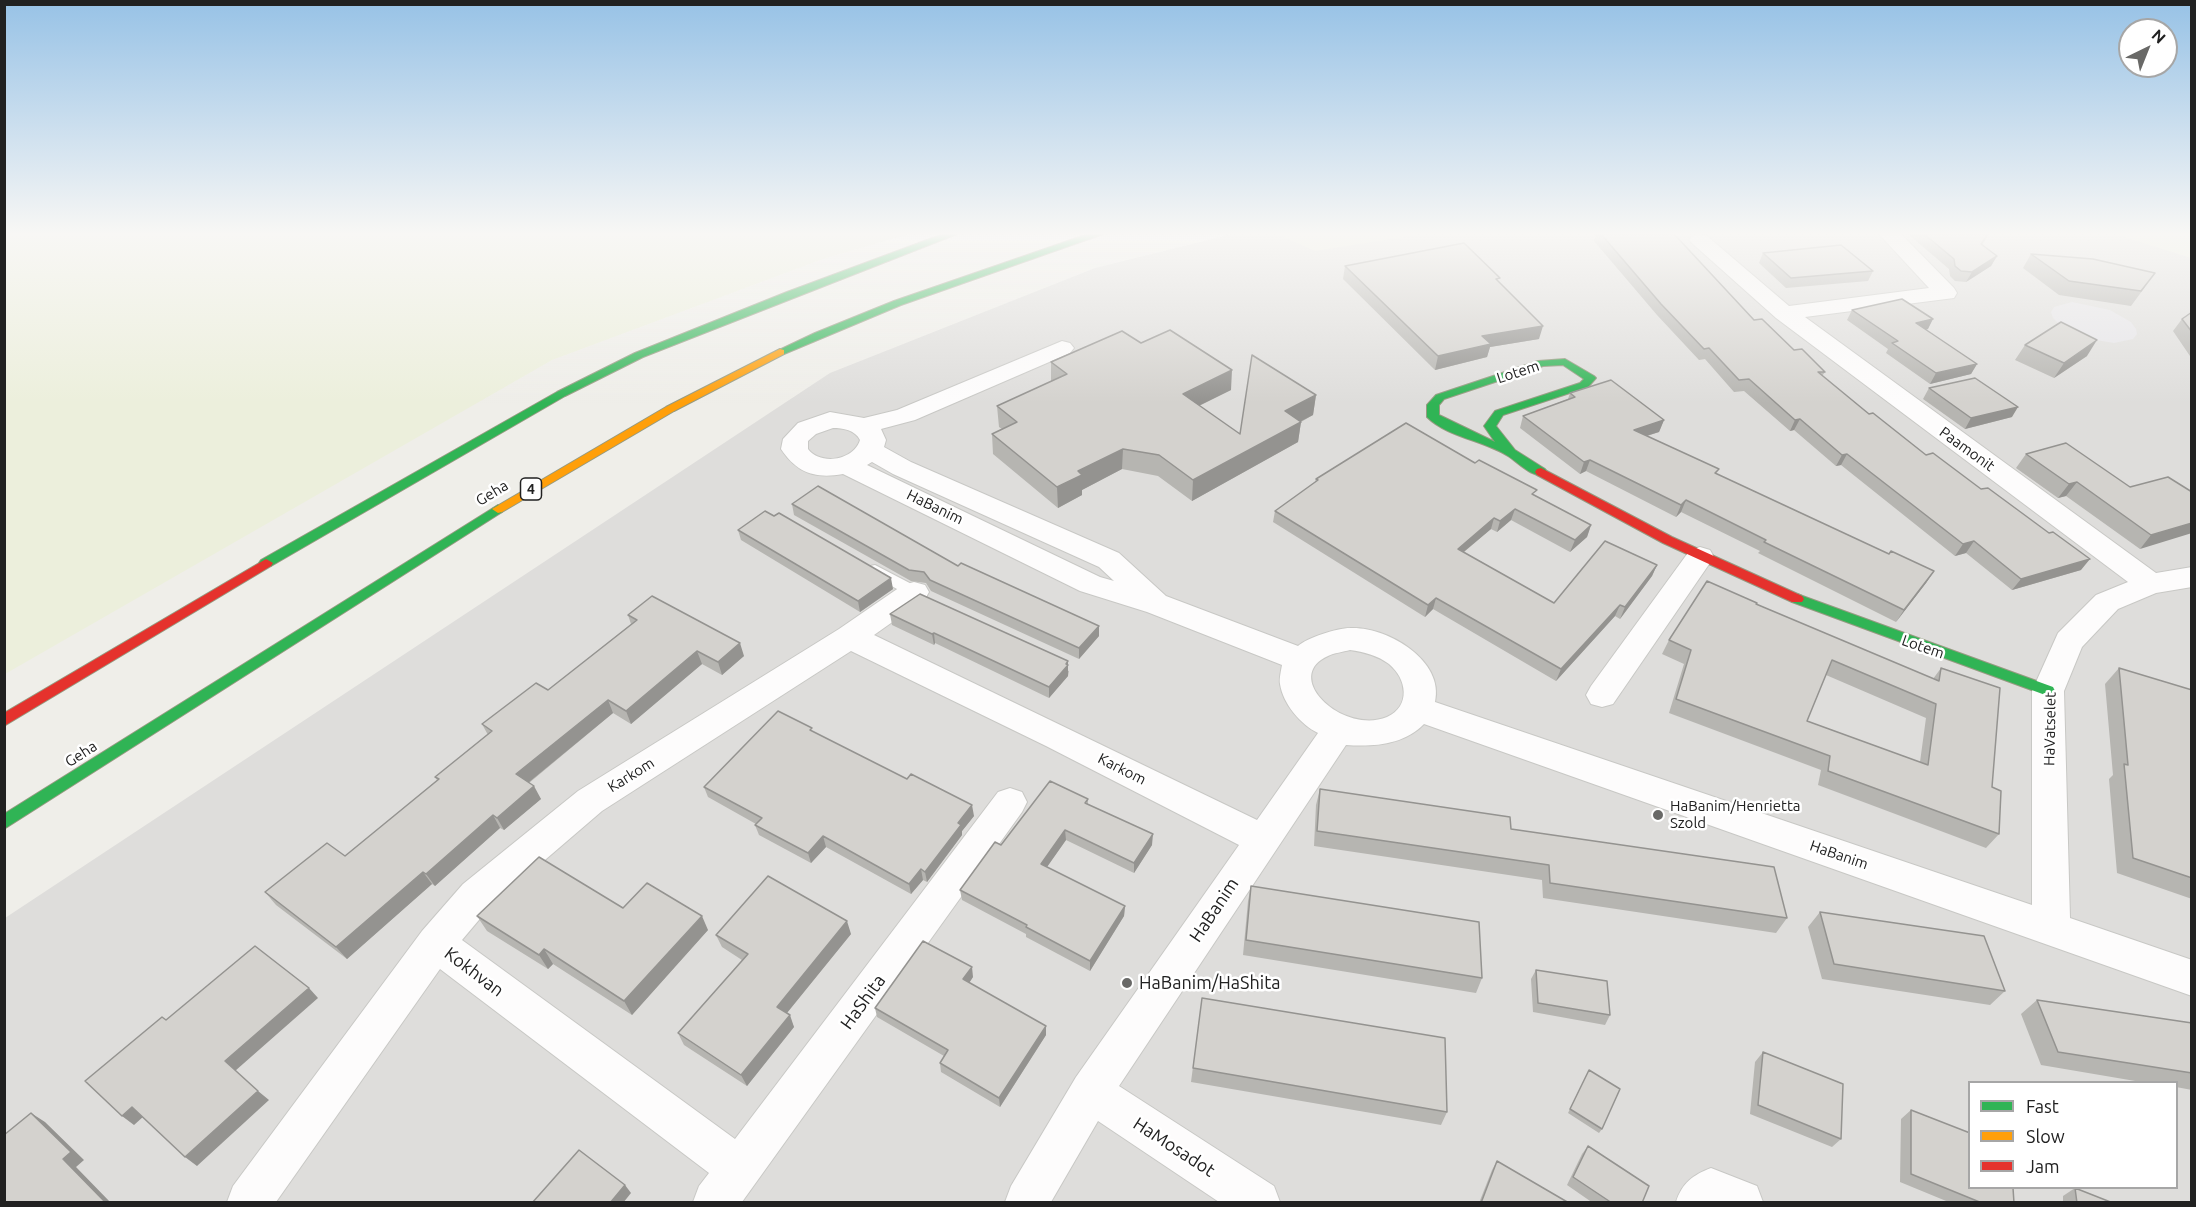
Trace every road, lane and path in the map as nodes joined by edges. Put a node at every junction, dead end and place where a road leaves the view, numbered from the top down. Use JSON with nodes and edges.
{"nodes":[{"id":1,"x":801,"y":290,"type":"edge"},
{"id":2,"x":927,"y":290,"type":"edge"},
{"id":3,"x":1758,"y":290,"type":"edge"},
{"id":4,"x":1943,"y":290,"type":"edge"},
{"id":5,"x":1784,"y":313,"type":"junction"},
{"id":6,"x":1062,"y":348,"type":"dead end"},
{"id":7,"x":867,"y":438,"type":"junction"},
{"id":8,"x":1515,"y":454,"type":"junction"},
{"id":9,"x":846,"y":465,"type":"junction"},
{"id":10,"x":1700,"y":557,"type":"junction"},
{"id":11,"x":865,"y":564,"type":"edge"},
{"id":12,"x":2192,"y":577,"type":"edge"},
{"id":13,"x":2151,"y":584,"type":"junction"},
{"id":14,"x":924,"y":597,"type":"joint"},
{"id":15,"x":1158,"y":604,"type":"junction"},
{"id":16,"x":850,"y":638,"type":"junction"},
{"id":17,"x":1301,"y":660,"type":"junction"},
{"id":18,"x":2048,"y":691,"type":"junction"},
{"id":19,"x":1602,"y":695,"type":"dead end"},
{"id":20,"x":1418,"y":709,"type":"junction"},
{"id":21,"x":4,"y":720,"type":"edge"},
{"id":22,"x":1340,"y":729,"type":"junction"},
{"id":23,"x":1010,"y":802,"type":"dead end"},
{"id":24,"x":4,"y":823,"type":"edge"},
{"id":25,"x":1263,"y":840,"type":"junction"},
{"id":26,"x":2051,"y":929,"type":"junction"},
{"id":27,"x":436,"y":944,"type":"junction"},
{"id":28,"x":2192,"y":978,"type":"edge"},
{"id":29,"x":1091,"y":1092,"type":"junction"},
{"id":30,"x":740,"y":1169,"type":"junction"},
{"id":31,"x":249,"y":1203,"type":"edge"},
{"id":32,"x":715,"y":1203,"type":"edge"},
{"id":33,"x":1027,"y":1203,"type":"edge"},
{"id":34,"x":1258,"y":1203,"type":"edge"}],
"edges":[{"from":1,"to":21,"type":"main road"},
{"from":2,"to":24,"type":"main road","name":"Geha","number":"4"},
{"from":3,"to":5,"type":"street","name":"Paamonit"},
{"from":4,"to":5,"type":"street"},
{"from":5,"to":13,"type":"street","name":"Paamonit"},
{"from":6,"to":7,"type":"street"},
{"from":7,"to":9,"type":"street"},
{"from":7,"to":9,"type":"street"},
{"from":7,"to":15,"type":"street","name":"HaBanim"},
{"from":8,"to":8,"type":"main road","name":"Lotem"},
{"from":8,"to":10,"type":"main road","name":"Lotem"},
{"from":9,"to":15,"type":"street","name":"HaBanim"},
{"from":10,"to":18,"type":"main road","name":"Lotem"},
{"from":10,"to":19,"type":"street"},
{"from":11,"to":14,"type":"lane","name":"Karkom"},
{"from":12,"to":13,"type":"street","name":"HaVatselet"},
{"from":13,"to":18,"type":"street","name":"HaVatselet"},
{"from":14,"to":16,"type":"street","name":"Karkom"},
{"from":15,"to":17,"type":"street","name":"HaBanim"},
{"from":16,"to":25,"type":"street","name":"Karkom"},
{"from":16,"to":27,"type":"street","name":"Karkom"},
{"from":17,"to":20,"type":"street"},
{"from":17,"to":22,"type":"street"},
{"from":18,"to":26,"type":"street","name":"HaVatselet"},
{"from":20,"to":22,"type":"street"},
{"from":20,"to":26,"type":"street","name":"HaBanim"},
{"from":22,"to":25,"type":"street","name":"HaBanim"},
{"from":23,"to":30,"type":"street","name":"HaShita"},
{"from":25,"to":29,"type":"street","name":"HaBanim"},
{"from":26,"to":28,"type":"street","name":"HaBanim"},
{"from":27,"to":30,"type":"street","name":"Kokhvan"},
{"from":27,"to":31,"type":"street","name":"Kokhvan"},
{"from":29,"to":33,"type":"street","name":"HaBanim"},
{"from":29,"to":34,"type":"street","name":"HaMosadot"},
{"from":30,"to":32,"type":"street","name":"HaShita"}]}
